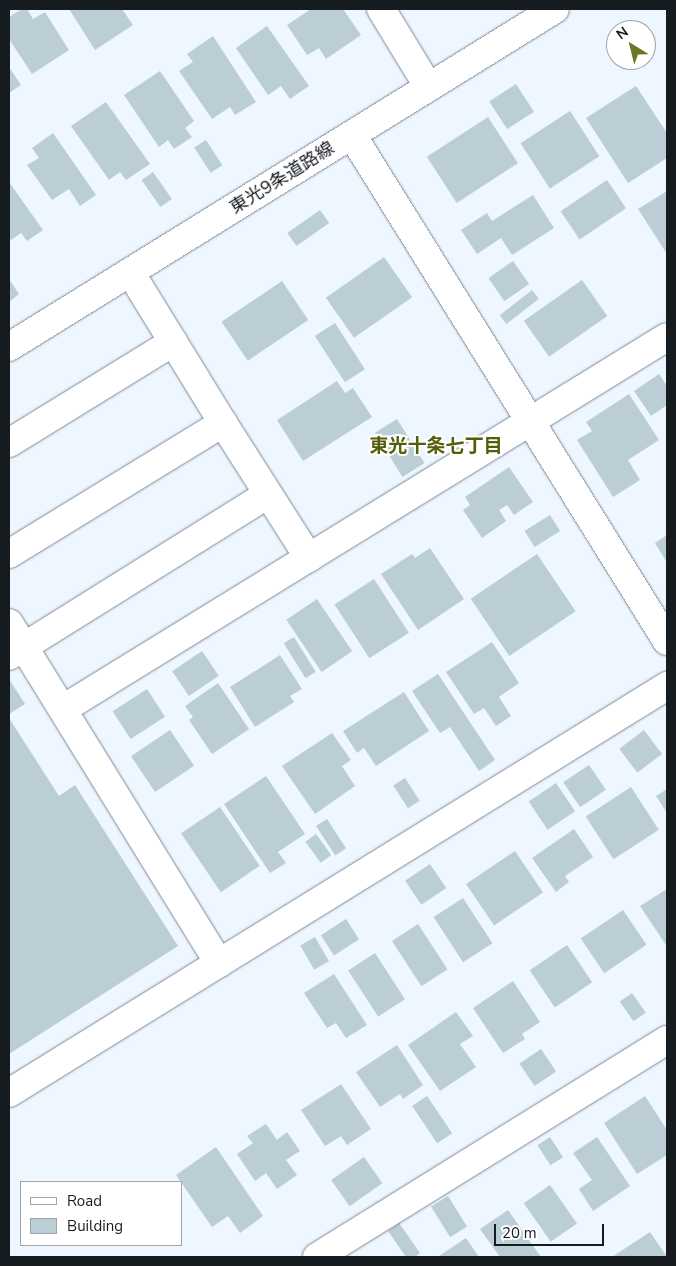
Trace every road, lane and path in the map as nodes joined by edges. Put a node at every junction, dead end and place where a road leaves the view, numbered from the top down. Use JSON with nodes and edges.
{"nodes":[{"id":1,"x":381,"y":9,"type":"edge"},
{"id":2,"x":555,"y":9,"type":"edge"},
{"id":3,"x":428,"y":86,"type":"junction"},
{"id":4,"x":352,"y":135,"type":"junction"},
{"id":5,"x":130,"y":272,"type":"junction"},
{"id":6,"x":667,"y":337,"type":"edge"},
{"id":7,"x":173,"y":342,"type":"junction"},
{"id":8,"x":9,"y":346,"type":"edge"},
{"id":9,"x":530,"y":421,"type":"junction"},
{"id":10,"x":223,"y":423,"type":"junction"},
{"id":11,"x":9,"y":443,"type":"edge"},
{"id":12,"x":268,"y":494,"type":"junction"},
{"id":13,"x":9,"y":554,"type":"edge"},
{"id":14,"x":309,"y":558,"type":"junction"},
{"id":15,"x":9,"y":623,"type":"edge"},
{"id":16,"x":667,"y":641,"type":"edge"},
{"id":17,"x":16,"y":651,"type":"edge"},
{"id":18,"x":667,"y":686,"type":"edge"},
{"id":19,"x":63,"y":709,"type":"junction"},
{"id":20,"x":219,"y":962,"type":"junction"},
{"id":21,"x":667,"y":1040,"type":"edge"},
{"id":22,"x":9,"y":1093,"type":"edge"},
{"id":23,"x":317,"y":1257,"type":"edge"}],
"edges":[{"from":1,"to":3,"type":"street"},
{"from":2,"to":3,"type":"street","name":"東光9条道路線"},
{"from":3,"to":4,"type":"street","name":"東光9条道路線"},
{"from":4,"to":5,"type":"street","name":"東光9条道路線"},
{"from":4,"to":9,"type":"street"},
{"from":5,"to":7,"type":"street"},
{"from":5,"to":8,"type":"street","name":"東光9条道路線"},
{"from":6,"to":9,"type":"street"},
{"from":7,"to":10,"type":"street"},
{"from":7,"to":11,"type":"street"},
{"from":9,"to":14,"type":"street"},
{"from":9,"to":16,"type":"street"},
{"from":10,"to":12,"type":"street"},
{"from":10,"to":13,"type":"street"},
{"from":12,"to":14,"type":"street"},
{"from":12,"to":17,"type":"street"},
{"from":14,"to":19,"type":"street"},
{"from":15,"to":17,"type":"street"},
{"from":17,"to":19,"type":"street"},
{"from":18,"to":20,"type":"street"},
{"from":19,"to":20,"type":"street"},
{"from":20,"to":22,"type":"street"},
{"from":21,"to":23,"type":"street"}]}
